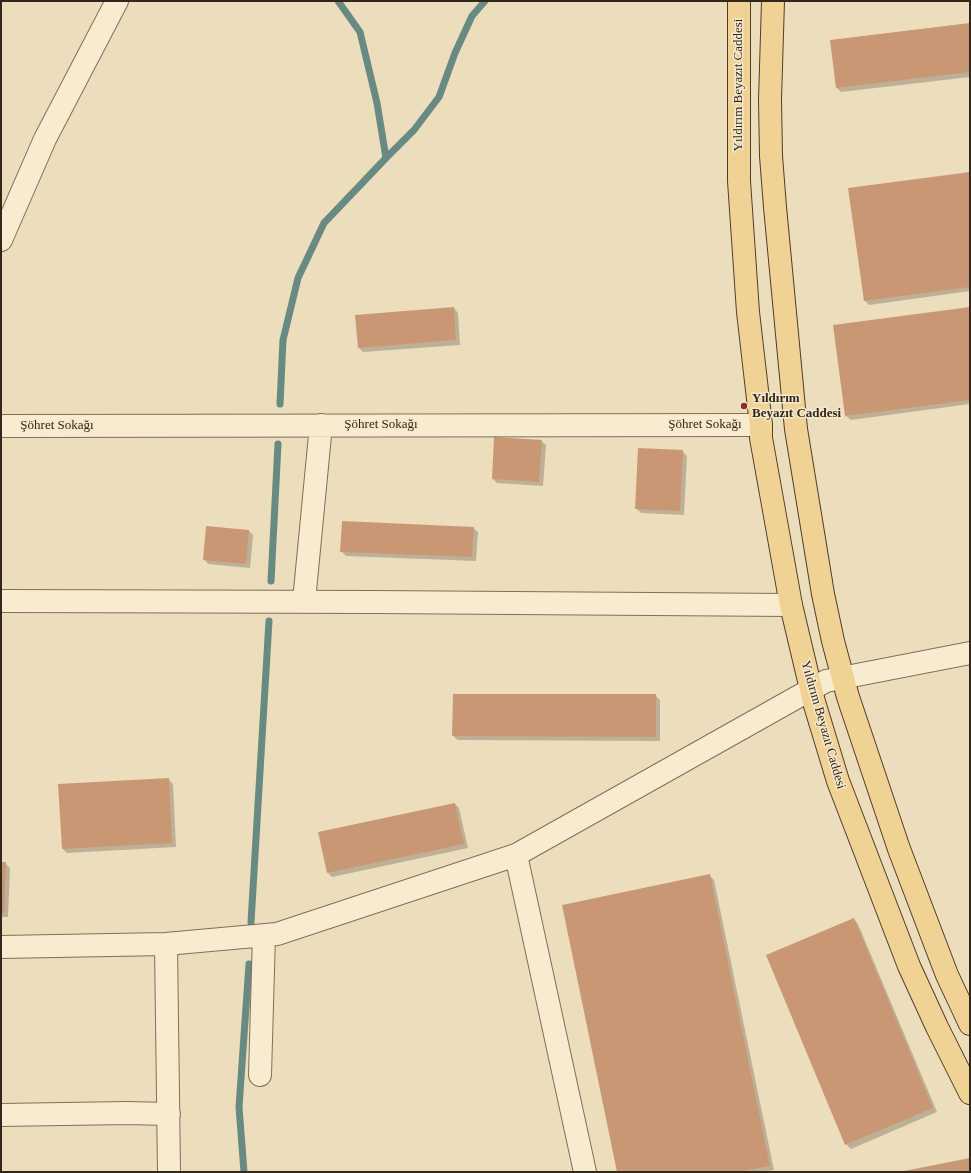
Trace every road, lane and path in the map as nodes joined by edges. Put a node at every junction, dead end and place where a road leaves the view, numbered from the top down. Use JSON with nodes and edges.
{"nodes":[{"id":1,"x":117,"y":1,"type":"edge"},
{"id":2,"x":739,"y":1,"type":"edge"},
{"id":3,"x":773,"y":1,"type":"edge"},
{"id":4,"x":1,"y":240,"type":"edge"},
{"id":5,"x":321,"y":425,"type":"junction"},
{"id":6,"x":761,"y":425,"type":"junction"},
{"id":7,"x":1,"y":426,"type":"edge"},
{"id":8,"x":1,"y":601,"type":"edge"},
{"id":9,"x":304,"y":601,"type":"junction"},
{"id":10,"x":791,"y":605,"type":"junction"},
{"id":11,"x":970,"y":653,"type":"edge"},
{"id":12,"x":843,"y":678,"type":"junction"},
{"id":13,"x":811,"y":689,"type":"junction"},
{"id":14,"x":516,"y":855,"type":"junction"},
{"id":15,"x":264,"y":935,"type":"junction"},
{"id":16,"x":166,"y":944,"type":"junction"},
{"id":17,"x":1,"y":947,"type":"edge"},
{"id":18,"x":970,"y":1024,"type":"edge"},
{"id":19,"x":260,"y":1075,"type":"dead end"},
{"id":20,"x":970,"y":1093,"type":"edge"},
{"id":21,"x":169,"y":1114,"type":"junction"},
{"id":22,"x":1,"y":1115,"type":"edge"},
{"id":23,"x":169,"y":1172,"type":"edge"},
{"id":24,"x":585,"y":1172,"type":"edge"}],
"edges":[{"from":1,"to":4,"type":"street"},
{"from":2,"to":6,"type":"main road","name":"Yıldırım Beyazıt Caddesi"},
{"from":3,"to":12,"type":"main road"},
{"from":5,"to":6,"type":"street","name":"Şöhret Sokağı"},
{"from":5,"to":7,"type":"street","name":"Şöhret Sokağı"},
{"from":5,"to":9,"type":"street"},
{"from":6,"to":10,"type":"main road","name":"Yıldırım Beyazıt Caddesi"},
{"from":8,"to":9,"type":"street"},
{"from":9,"to":10,"type":"street"},
{"from":10,"to":13,"type":"main road","name":"Yıldırım Beyazıt Caddesi"},
{"from":11,"to":12,"type":"street"},
{"from":12,"to":13,"type":"street"},
{"from":12,"to":18,"type":"main road"},
{"from":13,"to":14,"type":"street"},
{"from":13,"to":20,"type":"main road","name":"Yıldırım Beyazıt Caddesi"},
{"from":14,"to":15,"type":"street"},
{"from":14,"to":24,"type":"street"},
{"from":15,"to":16,"type":"street"},
{"from":15,"to":19,"type":"street"},
{"from":16,"to":17,"type":"street"},
{"from":16,"to":21,"type":"street"},
{"from":21,"to":22,"type":"street"},
{"from":21,"to":23,"type":"street"}]}
